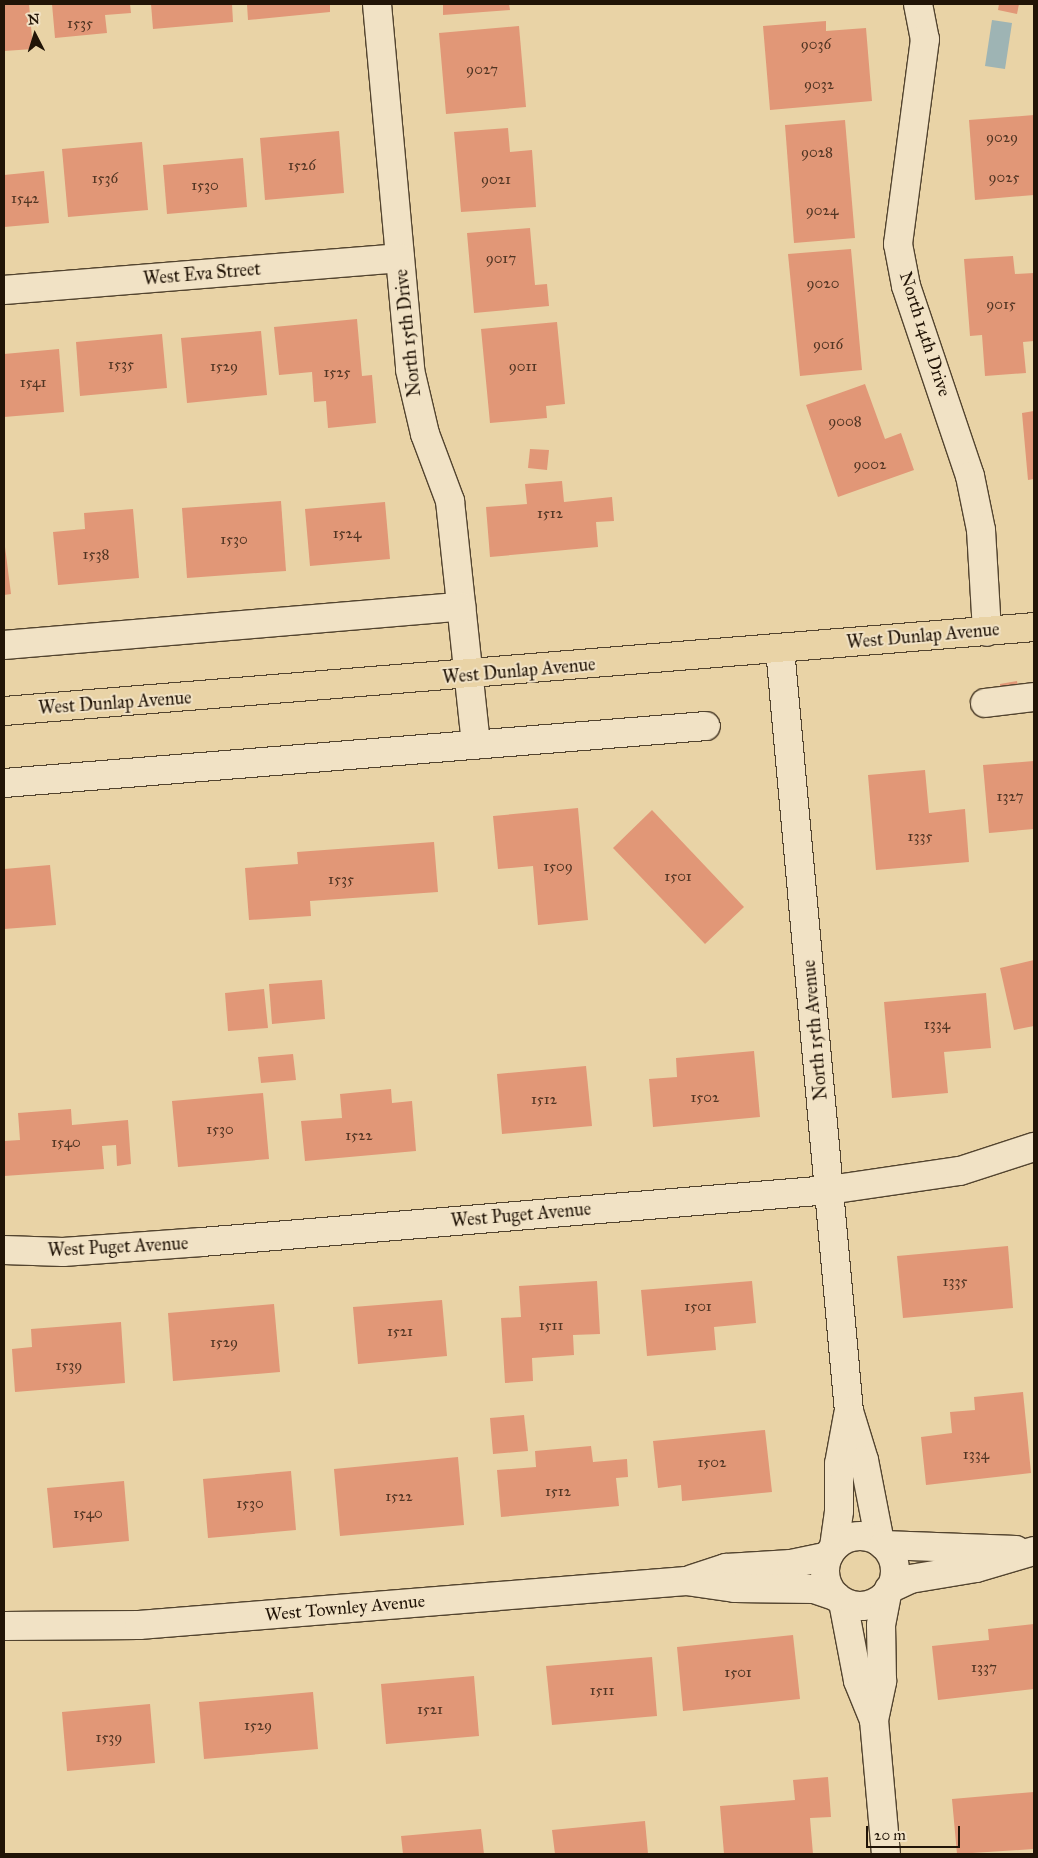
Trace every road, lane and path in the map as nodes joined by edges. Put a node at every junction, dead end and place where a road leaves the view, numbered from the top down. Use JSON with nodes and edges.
{"nodes":[{"id":1,"x":377,"y":4,"type":"edge"},
{"id":2,"x":918,"y":4,"type":"edge"},
{"id":3,"x":400,"y":258,"type":"junction"},
{"id":4,"x":4,"y":290,"type":"edge"},
{"id":5,"x":461,"y":607,"type":"junction"},
{"id":6,"x":1034,"y":627,"type":"edge"},
{"id":7,"x":988,"y":632,"type":"junction"},
{"id":8,"x":4,"y":645,"type":"edge"},
{"id":9,"x":780,"y":649,"type":"junction"},
{"id":10,"x":468,"y":675,"type":"junction"},
{"id":11,"x":1034,"y":697,"type":"edge"},
{"id":12,"x":984,"y":703,"type":"dead end"},
{"id":13,"x":4,"y":711,"type":"edge"},
{"id":14,"x":706,"y":726,"type":"dead end"},
{"id":15,"x":476,"y":746,"type":"junction"},
{"id":16,"x":4,"y":783,"type":"edge"},
{"id":17,"x":1034,"y":1147,"type":"edge"},
{"id":18,"x":829,"y":1190,"type":"junction"},
{"id":19,"x":4,"y":1250,"type":"edge"},
{"id":20,"x":849,"y":1411,"type":"junction"},
{"id":21,"x":881,"y":1543,"type":"junction"},
{"id":22,"x":1031,"y":1551,"type":"edge"},
{"id":23,"x":831,"y":1552,"type":"junction"},
{"id":24,"x":686,"y":1581,"type":"junction"},
{"id":25,"x":888,"y":1591,"type":"junction"},
{"id":26,"x":840,"y":1599,"type":"junction"},
{"id":27,"x":4,"y":1626,"type":"edge"},
{"id":28,"x":874,"y":1720,"type":"junction"},
{"id":29,"x":886,"y":1854,"type":"edge"}],
"edges":[{"from":1,"to":3,"type":"street","name":"North 15th Drive"},
{"from":2,"to":7,"type":"street","name":"North 14th Drive"},
{"from":3,"to":4,"type":"street","name":"West Eva Street"},
{"from":3,"to":5,"type":"street","name":"North 15th Drive"},
{"from":5,"to":8,"type":"street"},
{"from":5,"to":10,"type":"street","name":"North 15th Drive"},
{"from":6,"to":7,"type":"main road","name":"West Dunlap Avenue"},
{"from":7,"to":9,"type":"main road","name":"West Dunlap Avenue"},
{"from":9,"to":10,"type":"main road","name":"West Dunlap Avenue"},
{"from":9,"to":18,"type":"street","name":"North 15th Avenue"},
{"from":10,"to":13,"type":"main road","name":"West Dunlap Avenue"},
{"from":10,"to":15,"type":"street","name":"North 15th Drive"},
{"from":11,"to":12,"type":"street"},
{"from":14,"to":15,"type":"street"},
{"from":15,"to":16,"type":"street"},
{"from":17,"to":18,"type":"street","name":"West Puget Avenue"},
{"from":18,"to":19,"type":"street","name":"West Puget Avenue"},
{"from":18,"to":20,"type":"street","name":"North 15th Avenue"},
{"from":20,"to":21,"type":"street","name":"North 15th Avenue"},
{"from":20,"to":23,"type":"street","name":"North 15th Avenue"},
{"from":21,"to":22,"type":"street"},
{"from":21,"to":23,"type":"street"},
{"from":21,"to":25,"type":"street","name":"North 15th Avenue"},
{"from":22,"to":25,"type":"street"},
{"from":23,"to":24,"type":"street","name":"West Townley Avenue"},
{"from":23,"to":26,"type":"street","name":"North 15th Avenue"},
{"from":24,"to":26,"type":"street","name":"West Townley Avenue"},
{"from":24,"to":27,"type":"street","name":"West Townley Avenue"},
{"from":25,"to":26,"type":"street"},
{"from":25,"to":28,"type":"street","name":"North 15th Avenue"},
{"from":26,"to":28,"type":"street","name":"North 15th Avenue"},
{"from":28,"to":29,"type":"street","name":"North 15th Avenue"}]}
